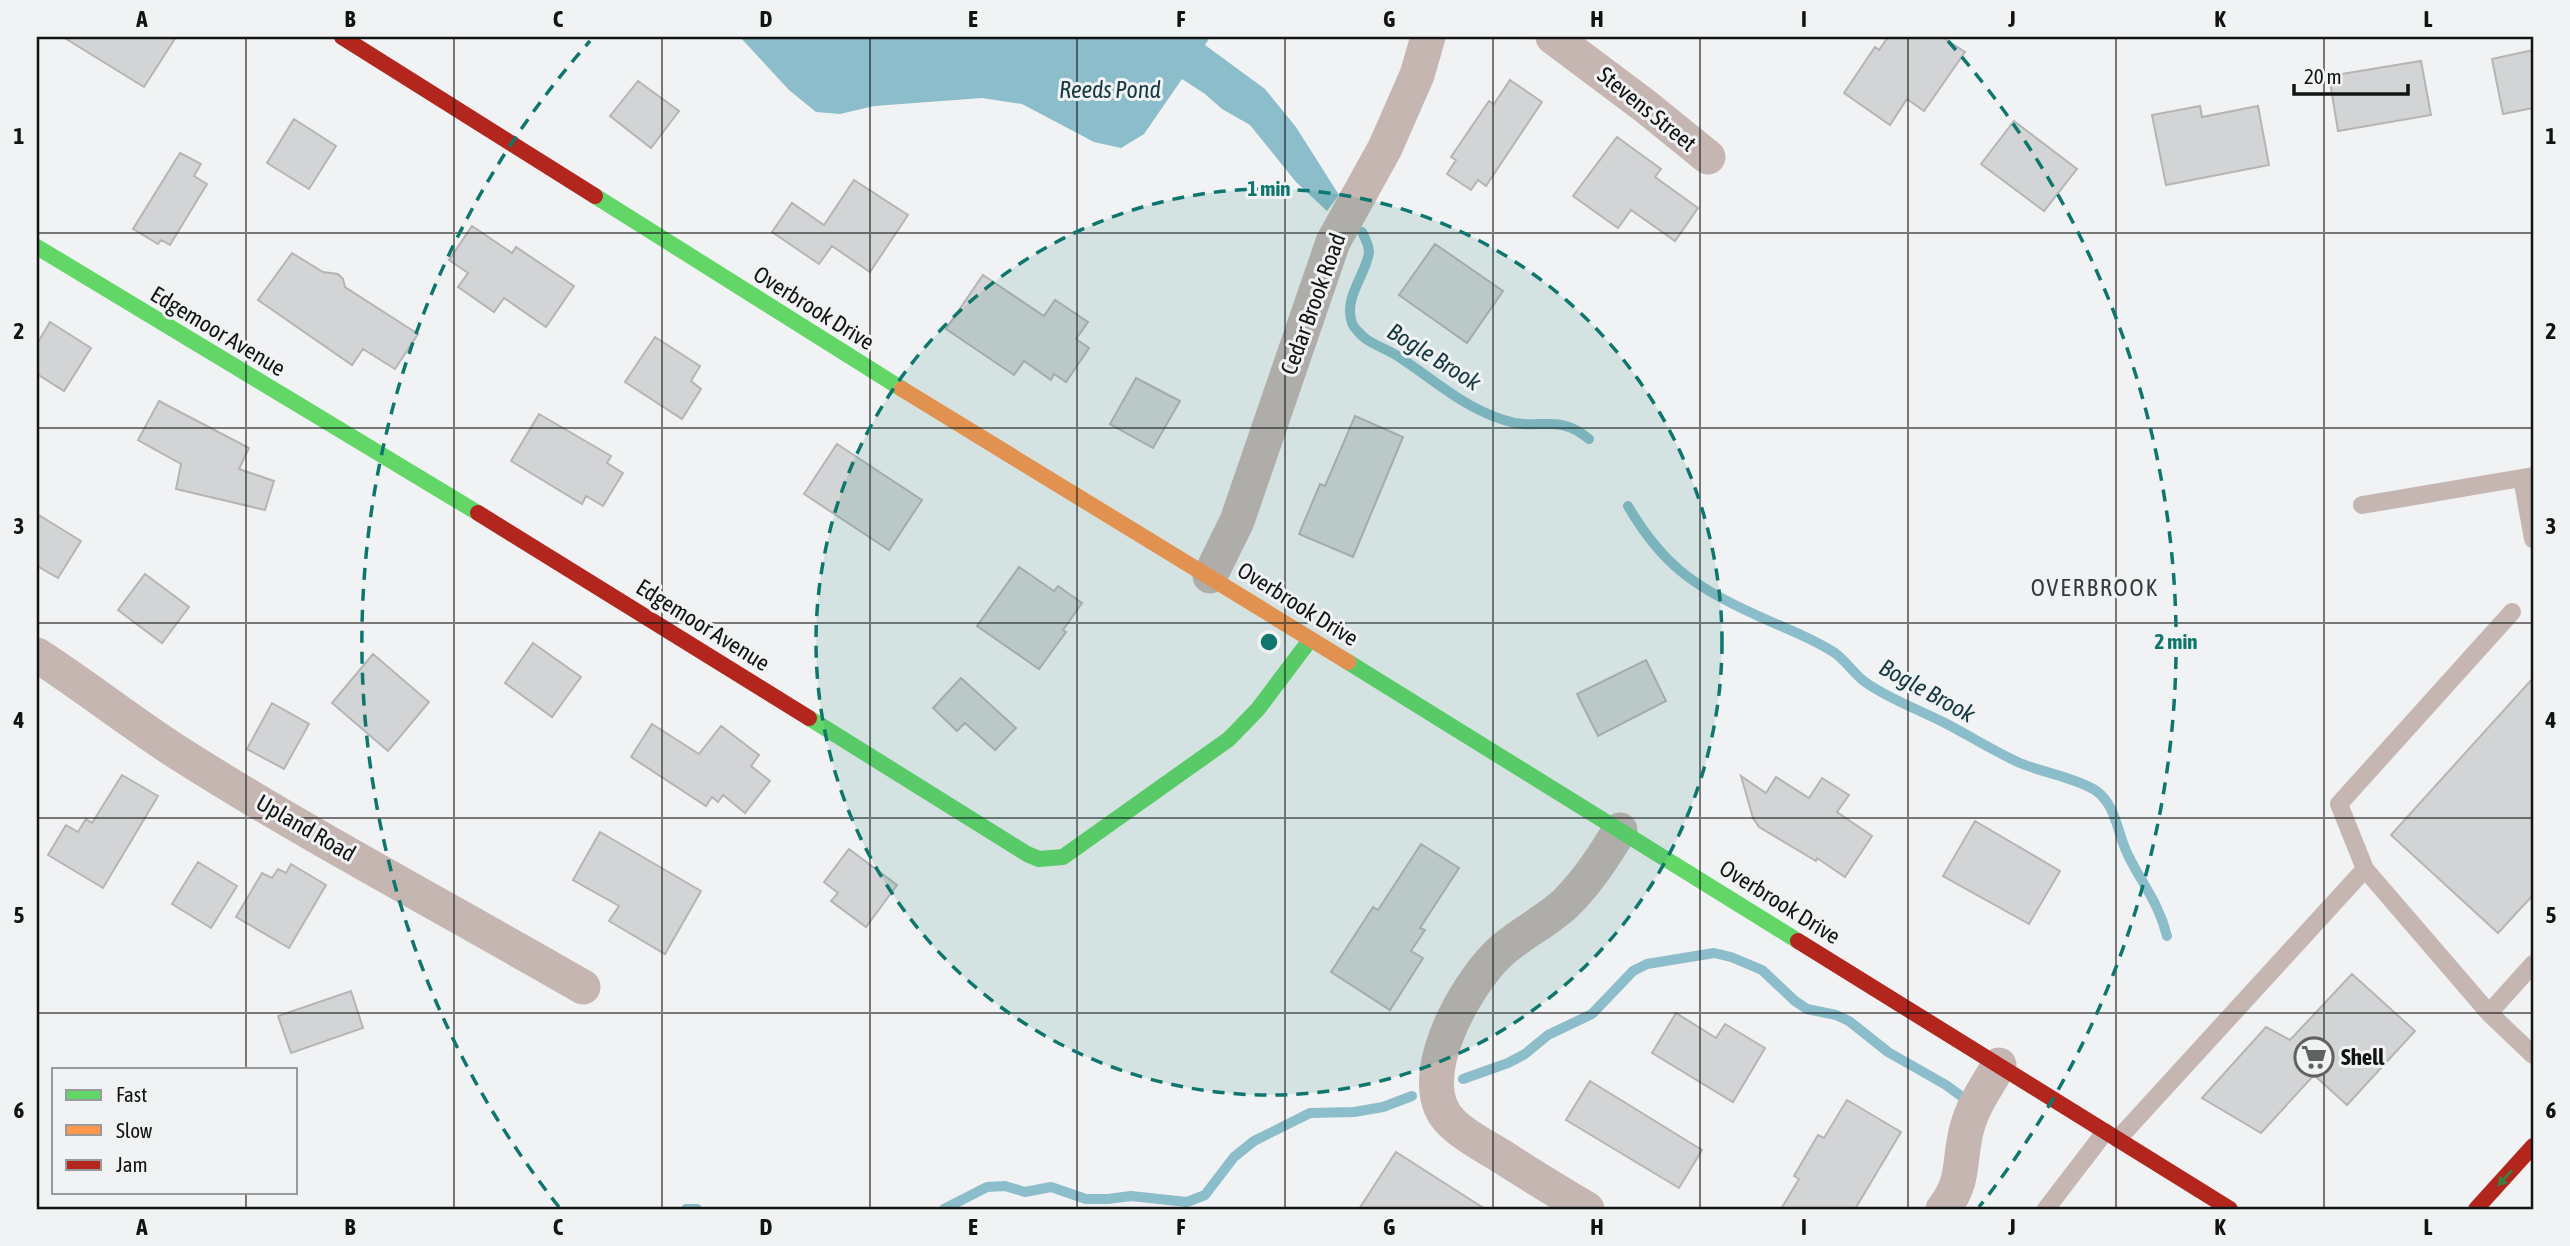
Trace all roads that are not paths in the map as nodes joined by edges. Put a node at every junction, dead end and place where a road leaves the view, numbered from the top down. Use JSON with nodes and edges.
{"nodes":[{"id":1,"x":342,"y":37,"type":"edge"},
{"id":2,"x":1428,"y":37,"type":"edge"},
{"id":3,"x":1553,"y":37,"type":"edge"},
{"id":4,"x":1707,"y":157,"type":"dead end"},
{"id":5,"x":37,"y":247,"type":"edge"},
{"id":6,"x":2528,"y":477,"type":"edge"},
{"id":7,"x":2362,"y":505,"type":"dead end"},
{"id":8,"x":2533,"y":539,"type":"edge"},
{"id":9,"x":1210,"y":576,"type":"junction"},
{"id":10,"x":2512,"y":612,"type":"dead end"},
{"id":11,"x":1310,"y":640,"type":"junction"},
{"id":12,"x":37,"y":655,"type":"edge"},
{"id":13,"x":1620,"y":830,"type":"junction"},
{"id":14,"x":2365,"y":869,"type":"junction"},
{"id":15,"x":2533,"y":964,"type":"edge"},
{"id":16,"x":583,"y":987,"type":"dead end"},
{"id":17,"x":2489,"y":1013,"type":"junction"},
{"id":18,"x":2533,"y":1055,"type":"edge"},
{"id":19,"x":1999,"y":1065,"type":"junction"},
{"id":20,"x":2111,"y":1136,"type":"junction"},
{"id":21,"x":2533,"y":1146,"type":"edge"},
{"id":22,"x":2051,"y":1208,"type":"edge"},
{"id":23,"x":1587,"y":1209,"type":"edge"},
{"id":24,"x":1942,"y":1209,"type":"edge"},
{"id":25,"x":2230,"y":1209,"type":"edge"},
{"id":26,"x":2476,"y":1209,"type":"edge"}],
"edges":[{"from":1,"to":9,"type":"main road","name":"Overbrook Drive"},
{"from":2,"to":9,"type":"street","name":"Cedar Brook Road"},
{"from":3,"to":4,"type":"street","name":"Stevens Street"},
{"from":5,"to":11,"type":"main road","name":"Edgemoor Avenue"},
{"from":6,"to":7,"type":"lane"},
{"from":6,"to":8,"type":"lane"},
{"from":9,"to":11,"type":"main road","name":"Overbrook Drive"},
{"from":10,"to":14,"type":"lane"},
{"from":11,"to":13,"type":"main road","name":"Overbrook Drive"},
{"from":12,"to":16,"type":"street","name":"Upland Road"},
{"from":13,"to":19,"type":"main road","name":"Overbrook Drive"},
{"from":13,"to":23,"type":"street"},
{"from":14,"to":17,"type":"lane"},
{"from":14,"to":20,"type":"lane"},
{"from":15,"to":17,"type":"lane"},
{"from":17,"to":18,"type":"lane"},
{"from":19,"to":20,"type":"main road","name":"Overbrook Drive"},
{"from":19,"to":24,"type":"street"},
{"from":20,"to":22,"type":"lane"},
{"from":20,"to":25,"type":"main road","name":"Overbrook Drive"},
{"from":21,"to":26,"type":"main road","one_way":true}]}
